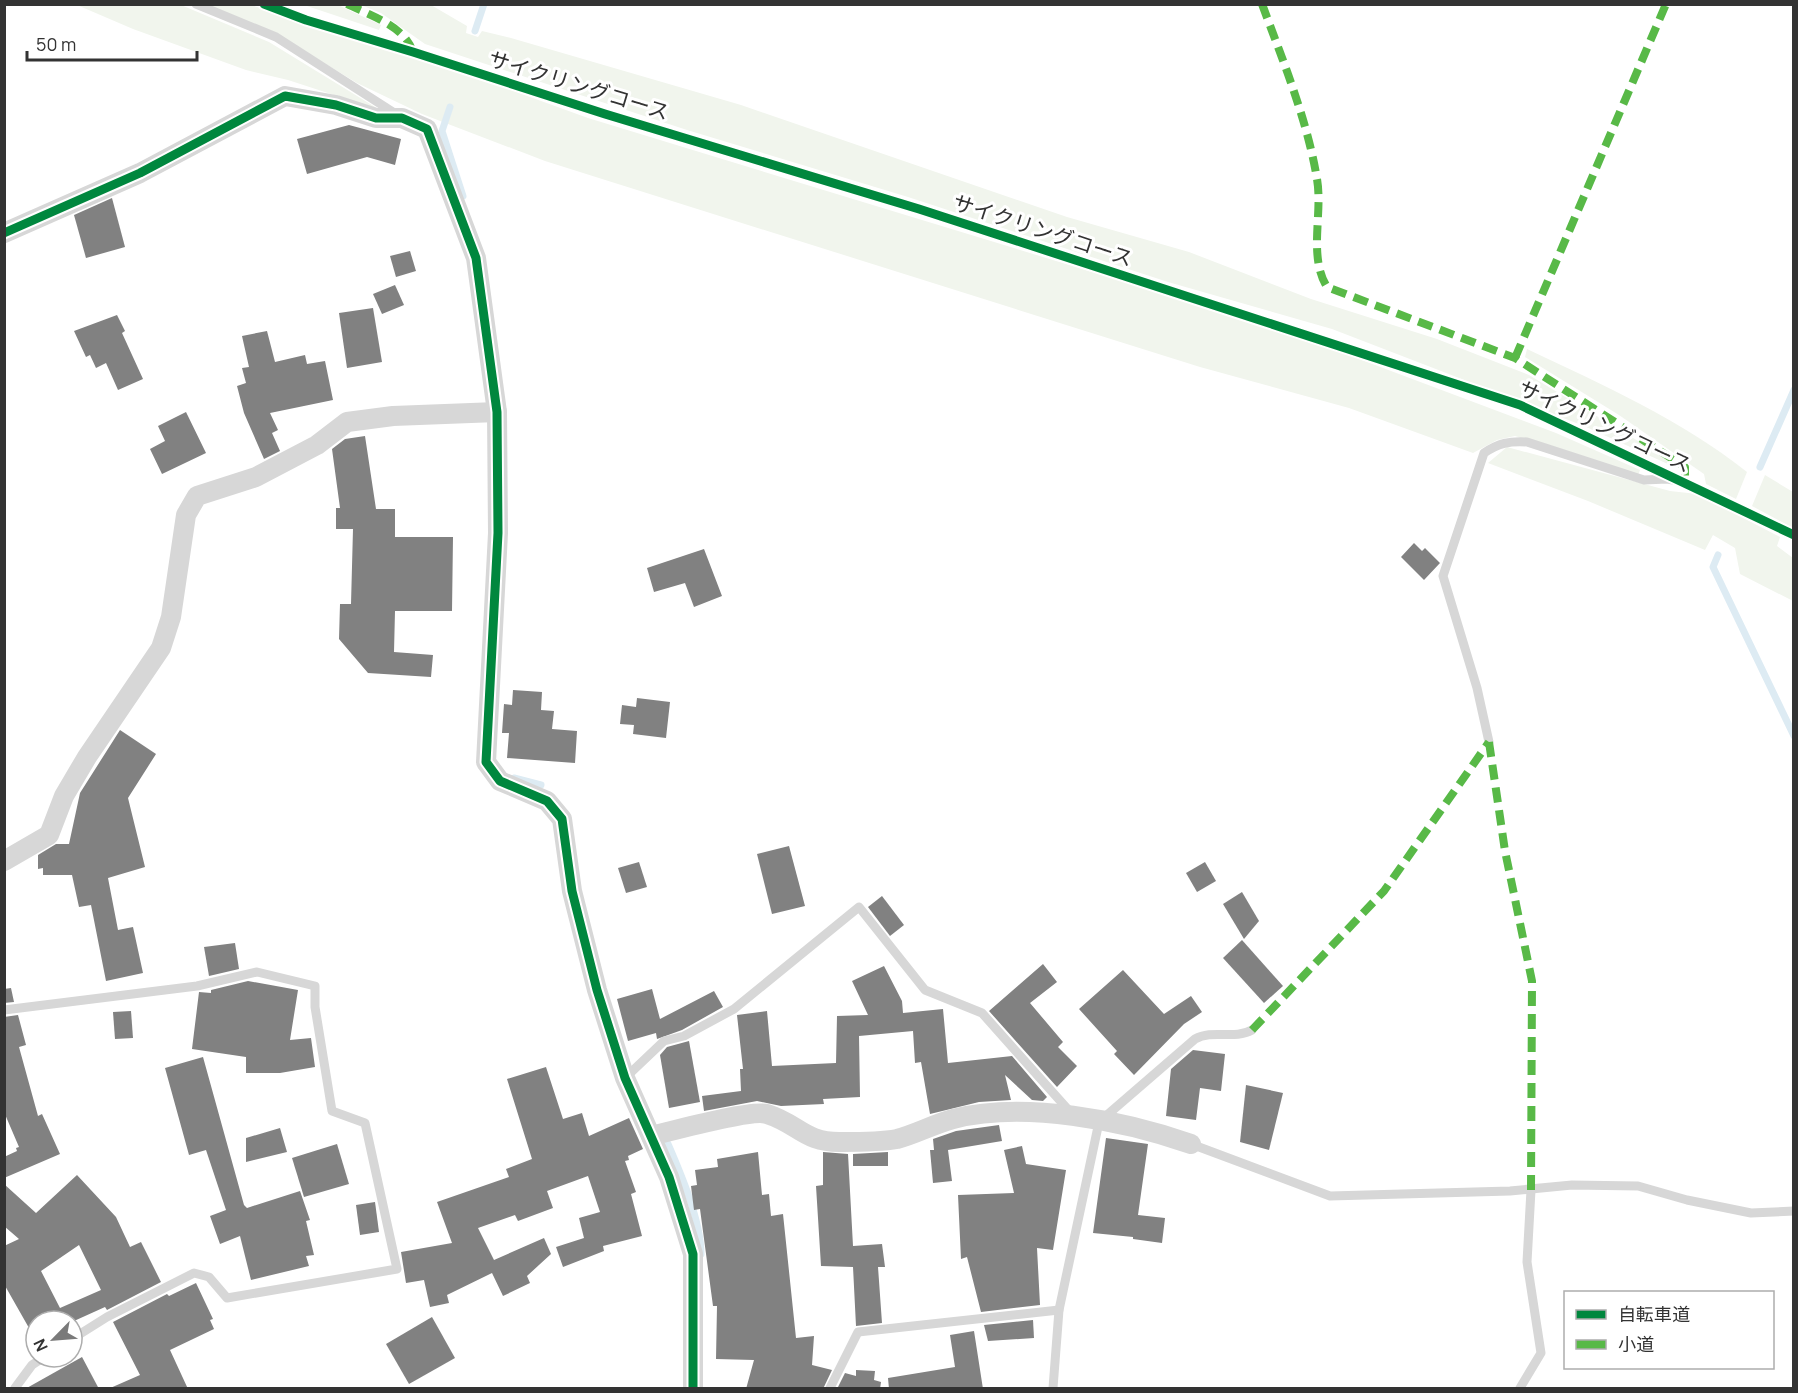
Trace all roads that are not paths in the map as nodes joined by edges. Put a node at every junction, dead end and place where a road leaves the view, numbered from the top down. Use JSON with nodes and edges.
{"nodes":[{"id":1,"x":196,"y":4,"type":"edge"},
{"id":2,"x":402,"y":118,"type":"junction"},
{"id":3,"x":4,"y":233,"type":"edge"},
{"id":4,"x":497,"y":412,"type":"junction"},
{"id":5,"x":1684,"y":482,"type":"dead end"},
{"id":6,"x":1489,"y":742,"type":"dead end"},
{"id":7,"x":4,"y":861,"type":"edge"},
{"id":8,"x":4,"y":1010,"type":"edge"},
{"id":9,"x":1252,"y":1030,"type":"dead end"},
{"id":10,"x":625,"y":1078,"type":"junction"},
{"id":11,"x":1074,"y":1116,"type":"junction"},
{"id":12,"x":1099,"y":1122,"type":"junction"},
{"id":13,"x":651,"y":1136,"type":"junction"},
{"id":14,"x":1191,"y":1144,"type":"joint"},
{"id":15,"x":1531,"y":1190,"type":"junction"},
{"id":16,"x":1794,"y":1211,"type":"edge"},
{"id":17,"x":1059,"y":1310,"type":"junction"},
{"id":18,"x":84,"y":1331,"type":"edge"},
{"id":19,"x":29,"y":1369,"type":"edge"},
{"id":20,"x":15,"y":1389,"type":"edge"},
{"id":21,"x":693,"y":1389,"type":"edge"},
{"id":22,"x":830,"y":1389,"type":"edge"},
{"id":23,"x":1053,"y":1389,"type":"edge"},
{"id":24,"x":1520,"y":1389,"type":"edge"}],
"edges":[{"from":1,"to":2,"type":"lane"},
{"from":2,"to":3,"type":"street"},
{"from":2,"to":4,"type":"street"},
{"from":4,"to":7,"type":"street"},
{"from":4,"to":10,"type":"street"},
{"from":5,"to":6,"type":"lane"},
{"from":8,"to":18,"type":"lane"},
{"from":9,"to":12,"type":"lane"},
{"from":10,"to":11,"type":"lane"},
{"from":10,"to":13,"type":"street"},
{"from":11,"to":12,"type":"street"},
{"from":11,"to":13,"type":"street"},
{"from":12,"to":14,"type":"street"},
{"from":12,"to":17,"type":"lane"},
{"from":13,"to":21,"type":"street"},
{"from":14,"to":15,"type":"lane"},
{"from":15,"to":16,"type":"lane"},
{"from":15,"to":24,"type":"lane"},
{"from":17,"to":22,"type":"lane"},
{"from":17,"to":23,"type":"lane"},
{"from":19,"to":20,"type":"lane"}]}
